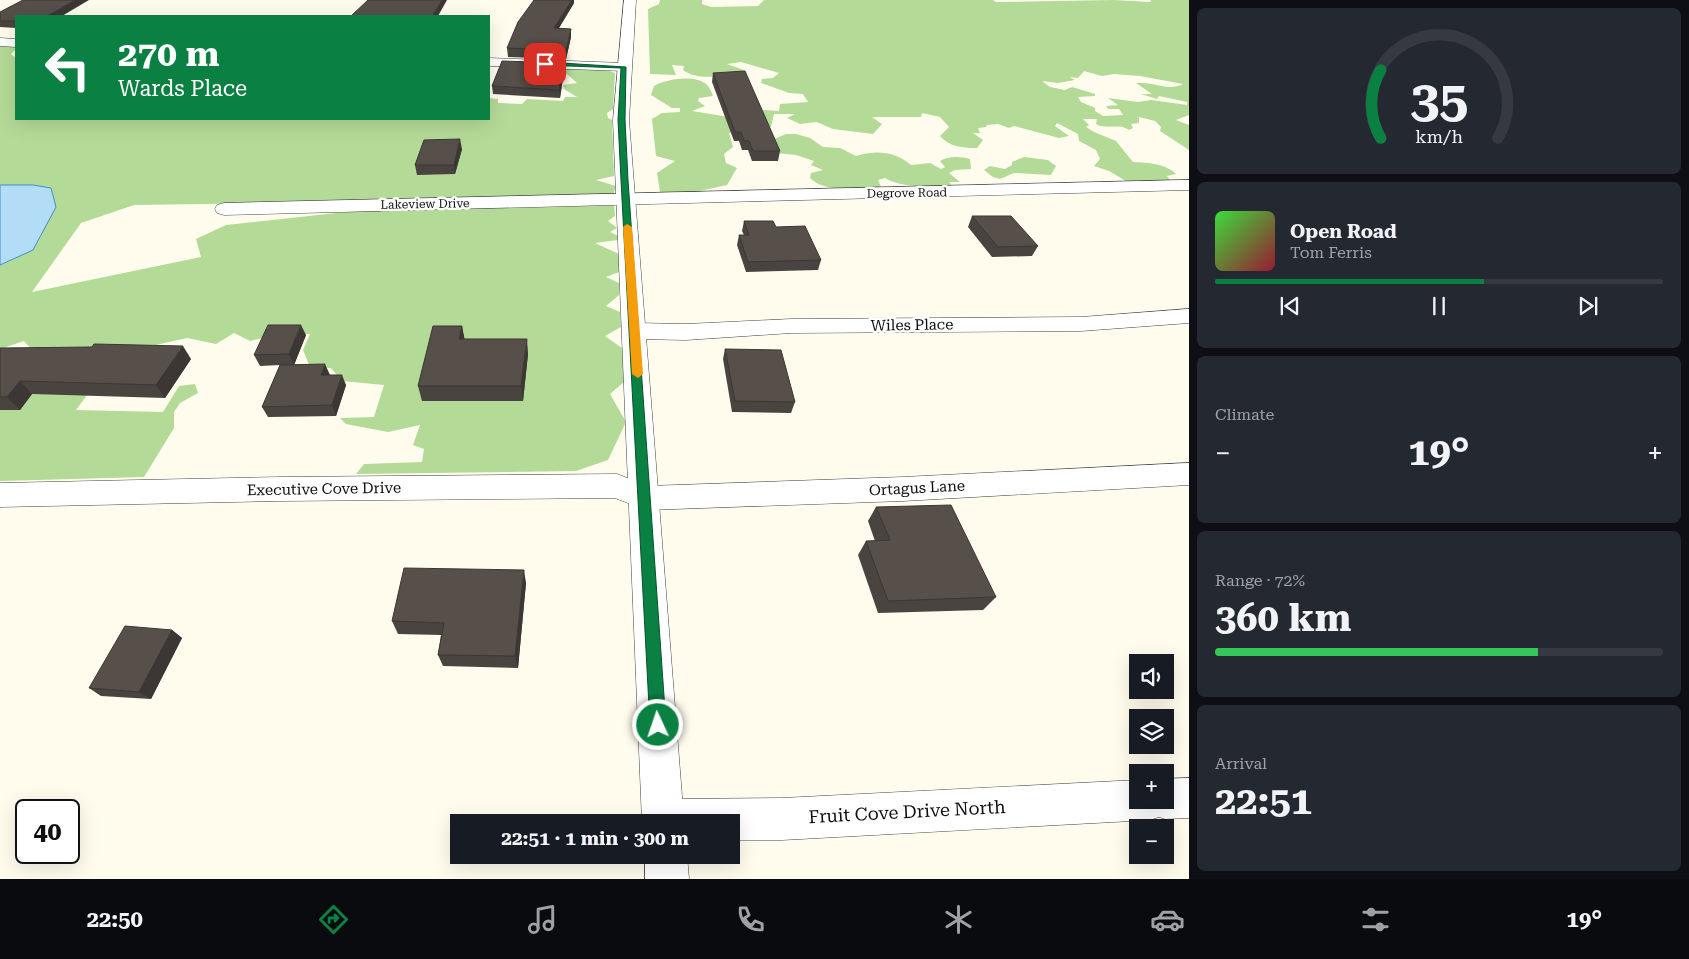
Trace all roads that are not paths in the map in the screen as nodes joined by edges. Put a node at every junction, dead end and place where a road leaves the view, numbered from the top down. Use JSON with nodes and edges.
{"nodes":[{"id":1,"x":630,"y":0,"type":"edge"},
{"id":2,"x":0,"y":42,"type":"edge"},
{"id":3,"x":15,"y":43,"type":"edge"},
{"id":4,"x":490,"y":62,"type":"edge"},
{"id":5,"x":624,"y":67,"type":"junction"},
{"id":6,"x":1189,"y":185,"type":"edge"},
{"id":7,"x":626,"y":200,"type":"junction"},
{"id":8,"x":224,"y":209,"type":"dead end"},
{"id":9,"x":1189,"y":316,"type":"edge"},
{"id":10,"x":635,"y":332,"type":"junction"},
{"id":11,"x":1189,"y":474,"type":"edge"},
{"id":12,"x":0,"y":495,"type":"edge"},
{"id":13,"x":646,"y":498,"type":"junction"},
{"id":14,"x":1189,"y":798,"type":"edge"},
{"id":15,"x":1174,"y":799,"type":"edge"},
{"id":16,"x":1129,"y":801,"type":"edge"},
{"id":17,"x":663,"y":814,"type":"edge"},
{"id":18,"x":740,"y":824,"type":"edge"},
{"id":19,"x":666,"y":864,"type":"edge"},
{"id":20,"x":667,"y":879,"type":"edge"}],
"edges":[{"from":1,"to":5,"type":"street"},
{"from":2,"to":3,"type":"street"},
{"from":4,"to":5,"type":"street"},
{"from":5,"to":7,"type":"street"},
{"from":6,"to":7,"type":"street","name":"Degrove Road"},
{"from":7,"to":8,"type":"street","name":"Lakeview Drive"},
{"from":7,"to":10,"type":"street"},
{"from":9,"to":10,"type":"street","name":"Wiles Place"},
{"from":10,"to":13,"type":"street"},
{"from":11,"to":13,"type":"street","name":"Ortagus Lane"},
{"from":12,"to":13,"type":"street","name":"Executive Cove Drive"},
{"from":13,"to":17,"type":"street"},
{"from":14,"to":15,"type":"street"},
{"from":16,"to":18,"type":"street","name":"Fruit Cove Drive North"},
{"from":19,"to":20,"type":"street"}]}
